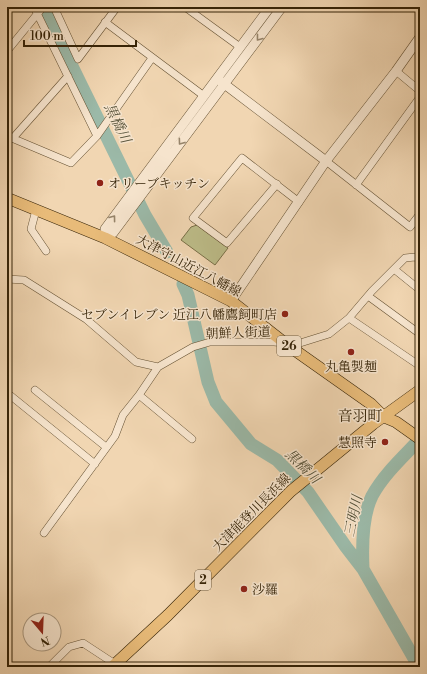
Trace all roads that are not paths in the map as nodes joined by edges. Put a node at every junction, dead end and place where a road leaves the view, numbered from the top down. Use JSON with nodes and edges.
{"nodes":[{"id":1,"x":43,"y":7,"type":"edge"},
{"id":2,"x":54,"y":7,"type":"edge"},
{"id":3,"x":117,"y":7,"type":"edge"},
{"id":4,"x":185,"y":7,"type":"edge"},
{"id":5,"x":270,"y":7,"type":"edge"},
{"id":6,"x":282,"y":7,"type":"edge"},
{"id":7,"x":35,"y":10,"type":"edge"},
{"id":8,"x":105,"y":22,"type":"junction"},
{"id":9,"x":420,"y":37,"type":"edge"},
{"id":10,"x":240,"y":47,"type":"junction"},
{"id":11,"x":7,"y":51,"type":"edge"},
{"id":12,"x":152,"y":58,"type":"junction"},
{"id":13,"x":396,"y":71,"type":"junction"},
{"id":14,"x":68,"y":76,"type":"junction"},
{"id":15,"x":221,"y":81,"type":"junction"},
{"id":16,"x":420,"y":91,"type":"edge"},
{"id":17,"x":204,"y":96,"type":"junction"},
{"id":18,"x":420,"y":97,"type":"edge"},
{"id":19,"x":97,"y":136,"type":"junction"},
{"id":20,"x":10,"y":137,"type":"edge"},
{"id":21,"x":326,"y":161,"type":"junction"},
{"id":22,"x":277,"y":184,"type":"junction"},
{"id":23,"x":143,"y":185,"type":"junction"},
{"id":24,"x":356,"y":185,"type":"junction"},
{"id":25,"x":7,"y":198,"type":"edge"},
{"id":26,"x":299,"y":202,"type":"junction"},
{"id":27,"x":36,"y":210,"type":"junction"},
{"id":28,"x":420,"y":214,"type":"edge"},
{"id":29,"x":105,"y":238,"type":"junction"},
{"id":30,"x":46,"y":251,"type":"dead end"},
{"id":31,"x":420,"y":259,"type":"edge"},
{"id":32,"x":394,"y":269,"type":"junction"},
{"id":33,"x":7,"y":279,"type":"edge"},
{"id":34,"x":420,"y":290,"type":"edge"},
{"id":35,"x":368,"y":296,"type":"junction"},
{"id":36,"x":231,"y":301,"type":"junction"},
{"id":37,"x":349,"y":318,"type":"junction"},
{"id":38,"x":420,"y":334,"type":"edge"},
{"id":39,"x":286,"y":344,"type":"junction"},
{"id":40,"x":158,"y":366,"type":"junction"},
{"id":41,"x":420,"y":366,"type":"edge"},
{"id":42,"x":35,"y":390,"type":"dead end"},
{"id":43,"x":420,"y":390,"type":"edge"},
{"id":44,"x":11,"y":396,"type":"dead end"},
{"id":45,"x":139,"y":396,"type":"junction"},
{"id":46,"x":384,"y":417,"type":"junction"},
{"id":47,"x":418,"y":438,"type":"edge"},
{"id":48,"x":192,"y":439,"type":"dead end"},
{"id":49,"x":106,"y":447,"type":"junction"},
{"id":50,"x":95,"y":464,"type":"junction"},
{"id":51,"x":44,"y":533,"type":"dead end"},
{"id":52,"x":114,"y":666,"type":"edge"},
{"id":53,"x":49,"y":667,"type":"edge"}],
"edges":[{"from":1,"to":7,"type":"street"},
{"from":2,"to":8,"type":"street"},
{"from":3,"to":8,"type":"street"},
{"from":4,"to":10,"type":"street"},
{"from":5,"to":10,"type":"street"},
{"from":6,"to":15,"type":"street","one_way":true},
{"from":7,"to":11,"type":"street"},
{"from":7,"to":14,"type":"street"},
{"from":8,"to":12,"type":"street"},
{"from":9,"to":13,"type":"street"},
{"from":10,"to":15,"type":"street"},
{"from":12,"to":17,"type":"street"},
{"from":12,"to":19,"type":"street"},
{"from":13,"to":16,"type":"street"},
{"from":13,"to":21,"type":"street"},
{"from":14,"to":19,"type":"street"},
{"from":14,"to":20,"type":"street"},
{"from":15,"to":17,"type":"street"},
{"from":15,"to":21,"type":"street"},
{"from":15,"to":23,"type":"street","one_way":true},
{"from":17,"to":23,"type":"street"},
{"from":18,"to":24,"type":"street"},
{"from":19,"to":20,"type":"street"},
{"from":21,"to":24,"type":"street"},
{"from":21,"to":26,"type":"street"},
{"from":22,"to":22,"type":"street"},
{"from":22,"to":26,"type":"street"},
{"from":23,"to":29,"type":"street"},
{"from":29,"to":23,"type":"street","one_way":true},
{"from":24,"to":28,"type":"street"},
{"from":25,"to":27,"type":"main road","name":"大津守山近江八幡線","number":"26"},
{"from":26,"to":36,"type":"street"},
{"from":27,"to":29,"type":"main road","name":"大津守山近江八幡線","number":"26"},
{"from":27,"to":30,"type":"street"},
{"from":29,"to":36,"type":"main road","name":"大津守山近江八幡線","number":"26"},
{"from":31,"to":32,"type":"street","name":"朝鮮人街道"},
{"from":32,"to":34,"type":"street"},
{"from":32,"to":35,"type":"street","name":"朝鮮人街道"},
{"from":33,"to":40,"type":"street"},
{"from":35,"to":37,"type":"street","name":"朝鮮人街道"},
{"from":35,"to":38,"type":"street"},
{"from":36,"to":39,"type":"main road","name":"大津守山近江八幡線","number":"26"},
{"from":37,"to":39,"type":"street","name":"朝鮮人街道"},
{"from":37,"to":41,"type":"street"},
{"from":39,"to":40,"type":"street","name":"朝鮮人街道"},
{"from":39,"to":46,"type":"main road","name":"大津守山近江八幡線","number":"26"},
{"from":40,"to":45,"type":"street"},
{"from":42,"to":49,"type":"street"},
{"from":43,"to":46,"type":"main road","name":"大津能登川長浜線","number":"2"},
{"from":44,"to":50,"type":"street"},
{"from":45,"to":48,"type":"street"},
{"from":45,"to":49,"type":"street"},
{"from":46,"to":47,"type":"main road","name":"大津守山近江八幡線","number":"26"},
{"from":46,"to":52,"type":"main road","name":"大津能登川長浜線","number":"2"},
{"from":49,"to":50,"type":"street"},
{"from":50,"to":51,"type":"street"},
{"from":52,"to":53,"type":"street"}]}
